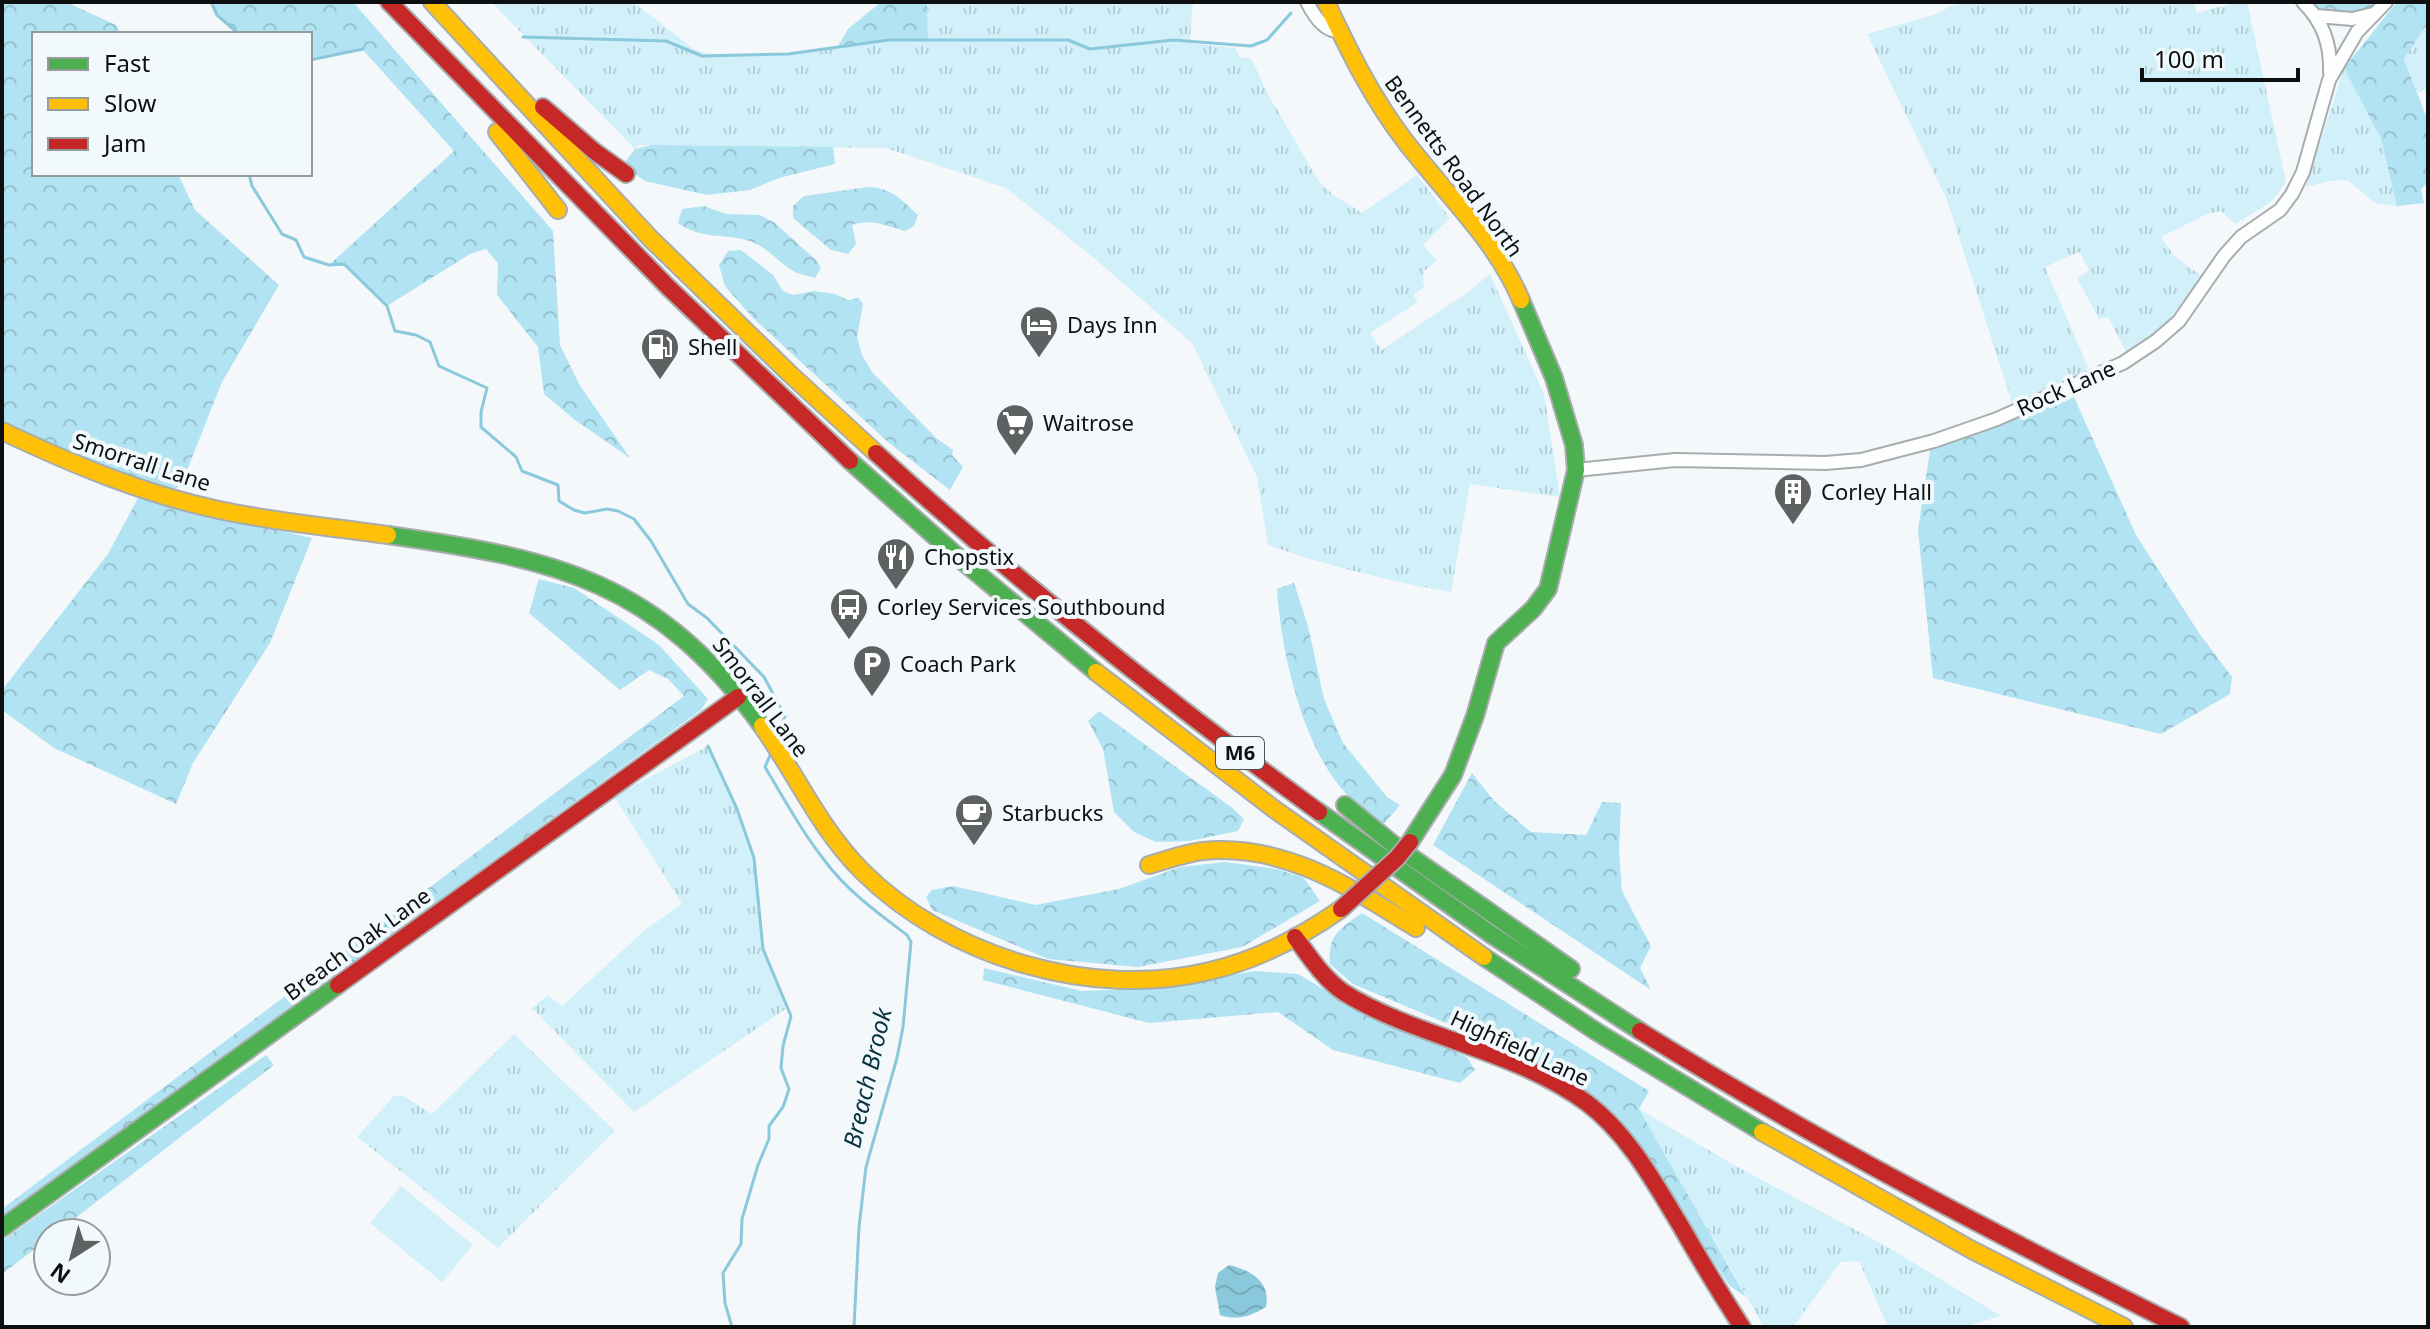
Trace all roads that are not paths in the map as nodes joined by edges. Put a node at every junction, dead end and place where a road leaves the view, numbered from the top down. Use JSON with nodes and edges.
{"nodes":[{"id":1,"x":389,"y":2,"type":"edge"},
{"id":2,"x":432,"y":2,"type":"edge"},
{"id":3,"x":1307,"y":2,"type":"edge"},
{"id":4,"x":1326,"y":2,"type":"edge"},
{"id":5,"x":2303,"y":2,"type":"edge"},
{"id":6,"x":2386,"y":2,"type":"edge"},
{"id":7,"x":2373,"y":14,"type":"junction"},
{"id":8,"x":2317,"y":16,"type":"junction"},
{"id":9,"x":1338,"y":31,"type":"junction"},
{"id":10,"x":464,"y":38,"type":"junction"},
{"id":11,"x":434,"y":51,"type":"junction"},
{"id":12,"x":2329,"y":80,"type":"junction"},
{"id":13,"x":626,"y":174,"type":"dead end"},
{"id":14,"x":558,"y":210,"type":"dead end"},
{"id":15,"x":2,"y":431,"type":"edge"},
{"id":16,"x":1576,"y":470,"type":"junction"},
{"id":17,"x":738,"y":697,"type":"junction"},
{"id":18,"x":1345,"y":805,"type":"dead end"},
{"id":19,"x":1149,"y":865,"type":"dead end"},
{"id":20,"x":1295,"y":937,"type":"junction"},
{"id":21,"x":1610,"y":1041,"type":"junction"},
{"id":22,"x":1903,"y":1186,"type":"junction"},
{"id":23,"x":2,"y":1228,"type":"edge"},
{"id":24,"x":1742,"y":1327,"type":"edge"},
{"id":25,"x":2124,"y":1327,"type":"edge"},
{"id":26,"x":2181,"y":1327,"type":"edge"}],
"edges":[{"from":1,"to":11,"type":"main road","number":"M6"},
{"from":2,"to":10,"type":"main road","number":"M6"},
{"from":3,"to":9,"type":"street","name":"Bennetts Road North"},
{"from":4,"to":9,"type":"main road","name":"Bennetts Road North"},
{"from":5,"to":8,"type":"street"},
{"from":6,"to":7,"type":"street","name":"Rock Lane"},
{"from":7,"to":8,"type":"street"},
{"from":7,"to":12,"type":"street","name":"Rock Lane"},
{"from":8,"to":12,"type":"street"},
{"from":9,"to":16,"type":"main road","name":"Bennetts Road North"},
{"from":10,"to":13,"type":"main road"},
{"from":10,"to":22,"type":"main road","number":"M6"},
{"from":11,"to":14,"type":"main road"},
{"from":11,"to":21,"type":"main road","number":"M6"},
{"from":12,"to":16,"type":"street","name":"Rock Lane"},
{"from":15,"to":17,"type":"main road","name":"Smorrall Lane"},
{"from":16,"to":20,"type":"main road","name":"Bennetts Road North","bridge":true},
{"from":17,"to":20,"type":"main road","name":"Smorrall Lane"},
{"from":17,"to":23,"type":"main road","name":"Breach Oak Lane"},
{"from":18,"to":22,"type":"main road"},
{"from":19,"to":21,"type":"main road"},
{"from":20,"to":24,"type":"main road","name":"Highfield Lane"},
{"from":21,"to":25,"type":"main road","number":"M6"},
{"from":22,"to":26,"type":"main road","number":"M6"}]}
